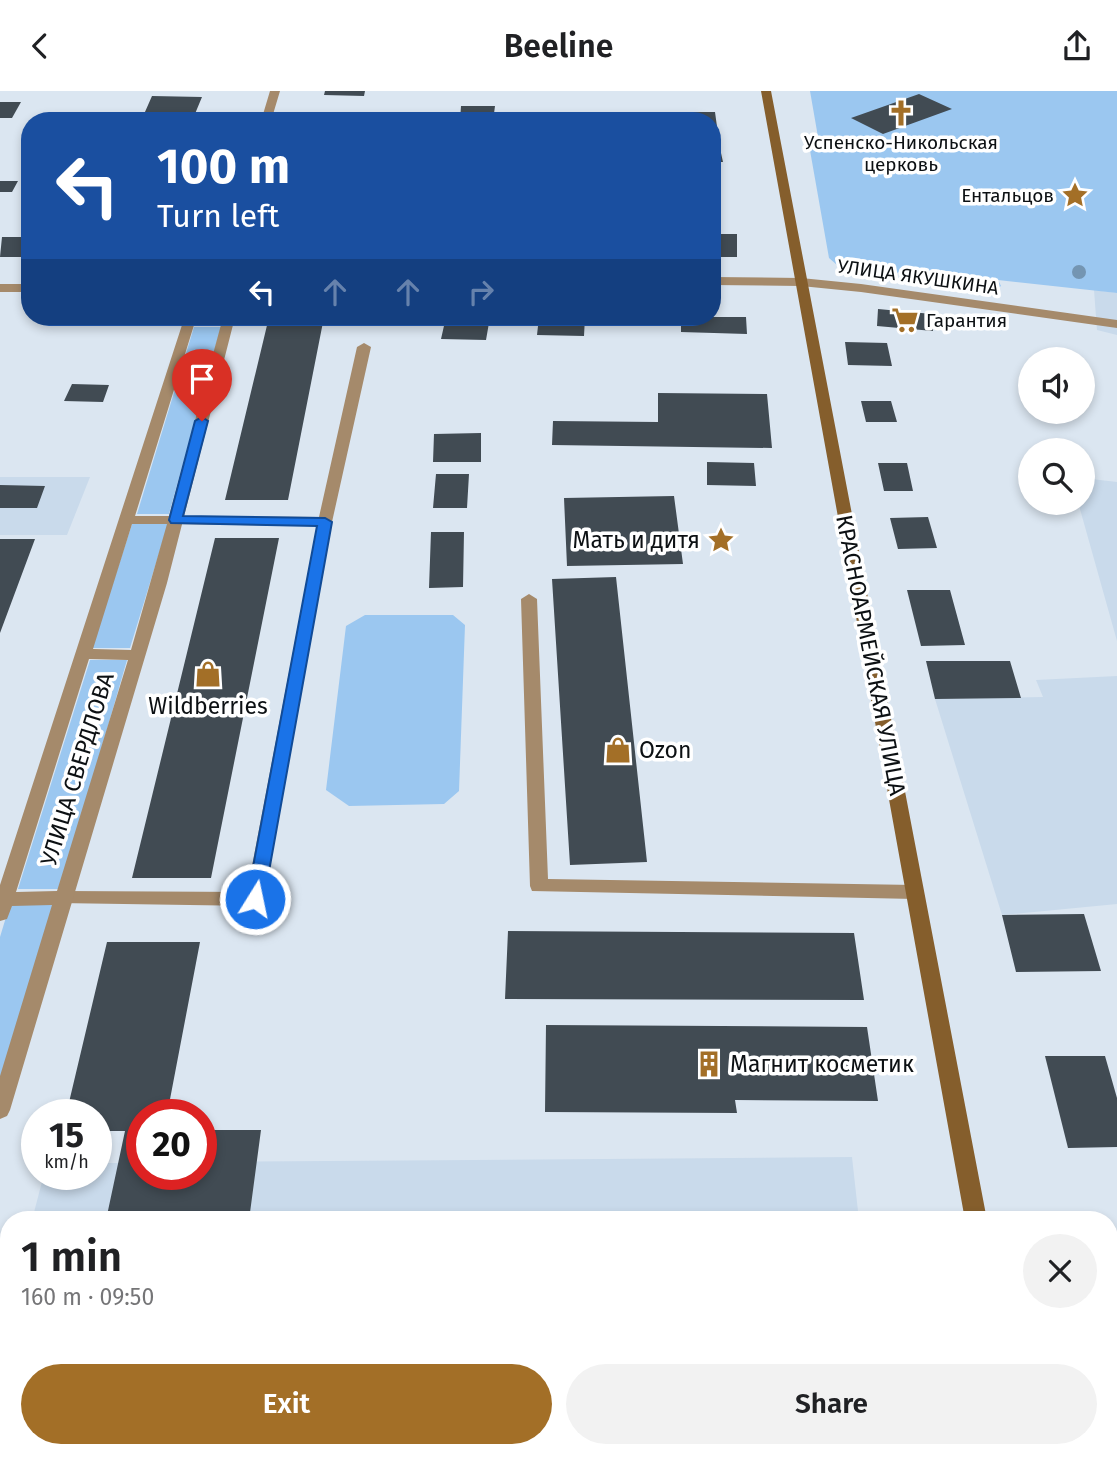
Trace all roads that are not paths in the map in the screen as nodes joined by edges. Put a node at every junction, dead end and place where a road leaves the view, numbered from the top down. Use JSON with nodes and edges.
{"nodes":[{"id":1,"x":275,"y":91,"type":"edge"},
{"id":2,"x":765,"y":91,"type":"edge"},
{"id":3,"x":269,"y":112,"type":"edge"},
{"id":4,"x":721,"y":281,"type":"edge"},
{"id":5,"x":801,"y":282,"type":"junction"},
{"id":6,"x":0,"y":288,"type":"edge"},
{"id":7,"x":21,"y":288,"type":"edge"},
{"id":8,"x":1117,"y":324,"type":"edge"},
{"id":9,"x":187,"y":326,"type":"edge"},
{"id":10,"x":227,"y":326,"type":"edge"},
{"id":11,"x":364,"y":347,"type":"dead end"},
{"id":12,"x":125,"y":520,"type":"junction"},
{"id":13,"x":175,"y":520,"type":"junction"},
{"id":14,"x":325,"y":522,"type":"junction"},
{"id":15,"x":529,"y":599,"type":"dead end"},
{"id":16,"x":81,"y":654,"type":"junction"},
{"id":17,"x":137,"y":655,"type":"junction"},
{"id":18,"x":915,"y":892,"type":"junction"},
{"id":19,"x":65,"y":898,"type":"junction"},
{"id":20,"x":2,"y":907,"type":"edge"},
{"id":21,"x":0,"y":1110,"type":"edge"},
{"id":22,"x":974,"y":1211,"type":"edge"}],
"edges":[{"from":1,"to":3,"type":"street"},
{"from":2,"to":5,"type":"main road","name":"КРАСНОАРМЕЙСКАЯ УЛИЦА"},
{"from":4,"to":5,"type":"street","name":"УЛИЦА ЯКУШКИНА"},
{"from":5,"to":8,"type":"street","name":"УЛИЦА ЯКУШКИНА"},
{"from":5,"to":18,"type":"main road","name":"КРАСНОАРМЕЙСКАЯ УЛИЦА"},
{"from":6,"to":7,"type":"street"},
{"from":9,"to":12,"type":"street","name":"УЛИЦА СВЕРДЛОВА"},
{"from":10,"to":13,"type":"street","name":"УЛИЦА СВЕРДЛОВА"},
{"from":11,"to":14,"type":"street"},
{"from":12,"to":13,"type":"street"},
{"from":12,"to":16,"type":"street","name":"УЛИЦА СВЕРДЛОВА"},
{"from":13,"to":14,"type":"street"},
{"from":13,"to":17,"type":"street","name":"УЛИЦА СВЕРДЛОВА"},
{"from":14,"to":19,"type":"street"},
{"from":15,"to":18,"type":"street"},
{"from":16,"to":17,"type":"street","name":"УЛИЦА СВЕРДЛОВА"},
{"from":16,"to":20,"type":"street","name":"УЛИЦА СВЕРДЛОВА"},
{"from":17,"to":19,"type":"street","name":"УЛИЦА СВЕРДЛОВА"},
{"from":18,"to":22,"type":"main road","name":"КРАСНОАРМЕЙСКАЯ УЛИЦА"},
{"from":19,"to":20,"type":"street","name":"УЛИЦА СВЕРДЛОВА"},
{"from":19,"to":21,"type":"street","name":"УЛИЦА СВЕРДЛОВА"}]}
